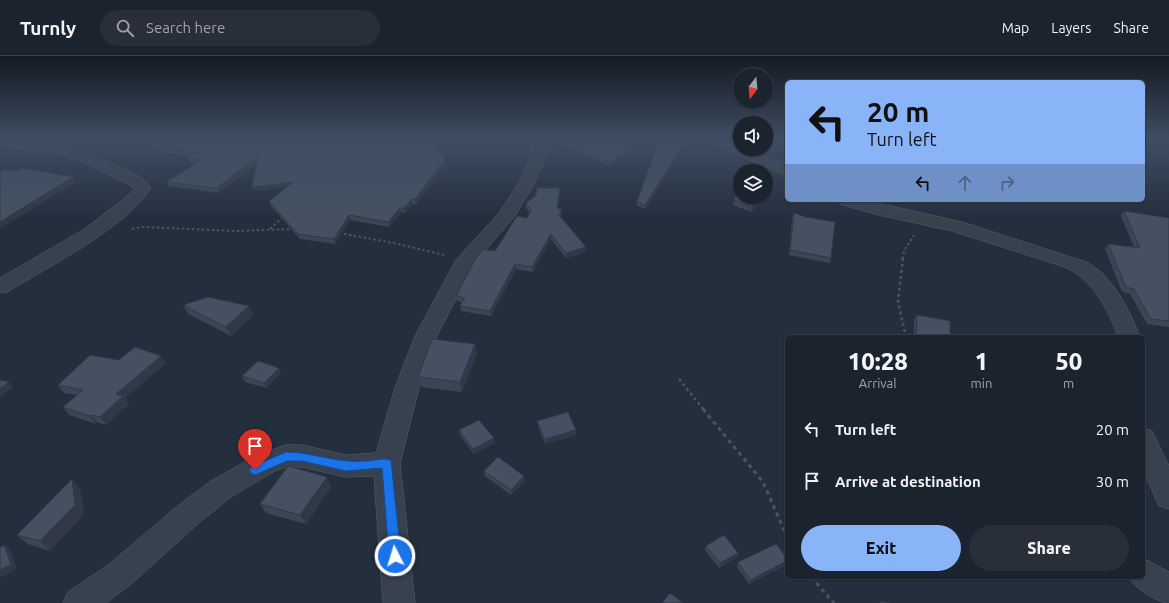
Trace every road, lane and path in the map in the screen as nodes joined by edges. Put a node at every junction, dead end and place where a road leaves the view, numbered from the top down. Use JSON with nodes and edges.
{"nodes":[{"id":1,"x":103,"y":166,"type":"edge"},
{"id":2,"x":534,"y":166,"type":"edge"},
{"id":3,"x":774,"y":166,"type":"edge"},
{"id":4,"x":785,"y":170,"type":"edge"},
{"id":5,"x":854,"y":202,"type":"edge"},
{"id":6,"x":286,"y":213,"type":"edge"},
{"id":7,"x":923,"y":219,"type":"junction"},
{"id":8,"x":299,"y":228,"type":"edge"},
{"id":9,"x":270,"y":229,"type":"junction"},
{"id":10,"x":335,"y":232,"type":"edge"},
{"id":11,"x":90,"y":234,"type":"junction"},
{"id":12,"x":466,"y":260,"type":"junction"},
{"id":13,"x":0,"y":287,"type":"edge"},
{"id":14,"x":906,"y":335,"type":"edge"},
{"id":15,"x":1128,"y":335,"type":"edge"},
{"id":16,"x":679,"y":379,"type":"dead end"},
{"id":17,"x":1145,"y":443,"type":"edge"},
{"id":18,"x":387,"y":463,"type":"junction"},
{"id":19,"x":1169,"y":497,"type":"edge"},
{"id":20,"x":785,"y":532,"type":"edge"},
{"id":21,"x":1145,"y":574,"type":"edge"},
{"id":22,"x":813,"y":579,"type":"edge"},
{"id":23,"x":1169,"y":588,"type":"edge"},
{"id":24,"x":79,"y":603,"type":"edge"},
{"id":25,"x":399,"y":603,"type":"edge"},
{"id":26,"x":834,"y":603,"type":"edge"}],
"edges":[{"from":1,"to":11,"type":"street"},
{"from":2,"to":12,"type":"street"},
{"from":3,"to":4,"type":"street"},
{"from":5,"to":7,"type":"street"},
{"from":6,"to":9,"type":"path"},
{"from":7,"to":14,"type":"path"},
{"from":7,"to":15,"type":"street"},
{"from":8,"to":9,"type":"path"},
{"from":9,"to":11,"type":"path"},
{"from":10,"to":12,"type":"path"},
{"from":11,"to":13,"type":"street"},
{"from":12,"to":18,"type":"street"},
{"from":16,"to":20,"type":"path"},
{"from":17,"to":19,"type":"street"},
{"from":18,"to":24,"type":"street"},
{"from":18,"to":25,"type":"street"},
{"from":21,"to":23,"type":"street"},
{"from":22,"to":26,"type":"path"}]}
